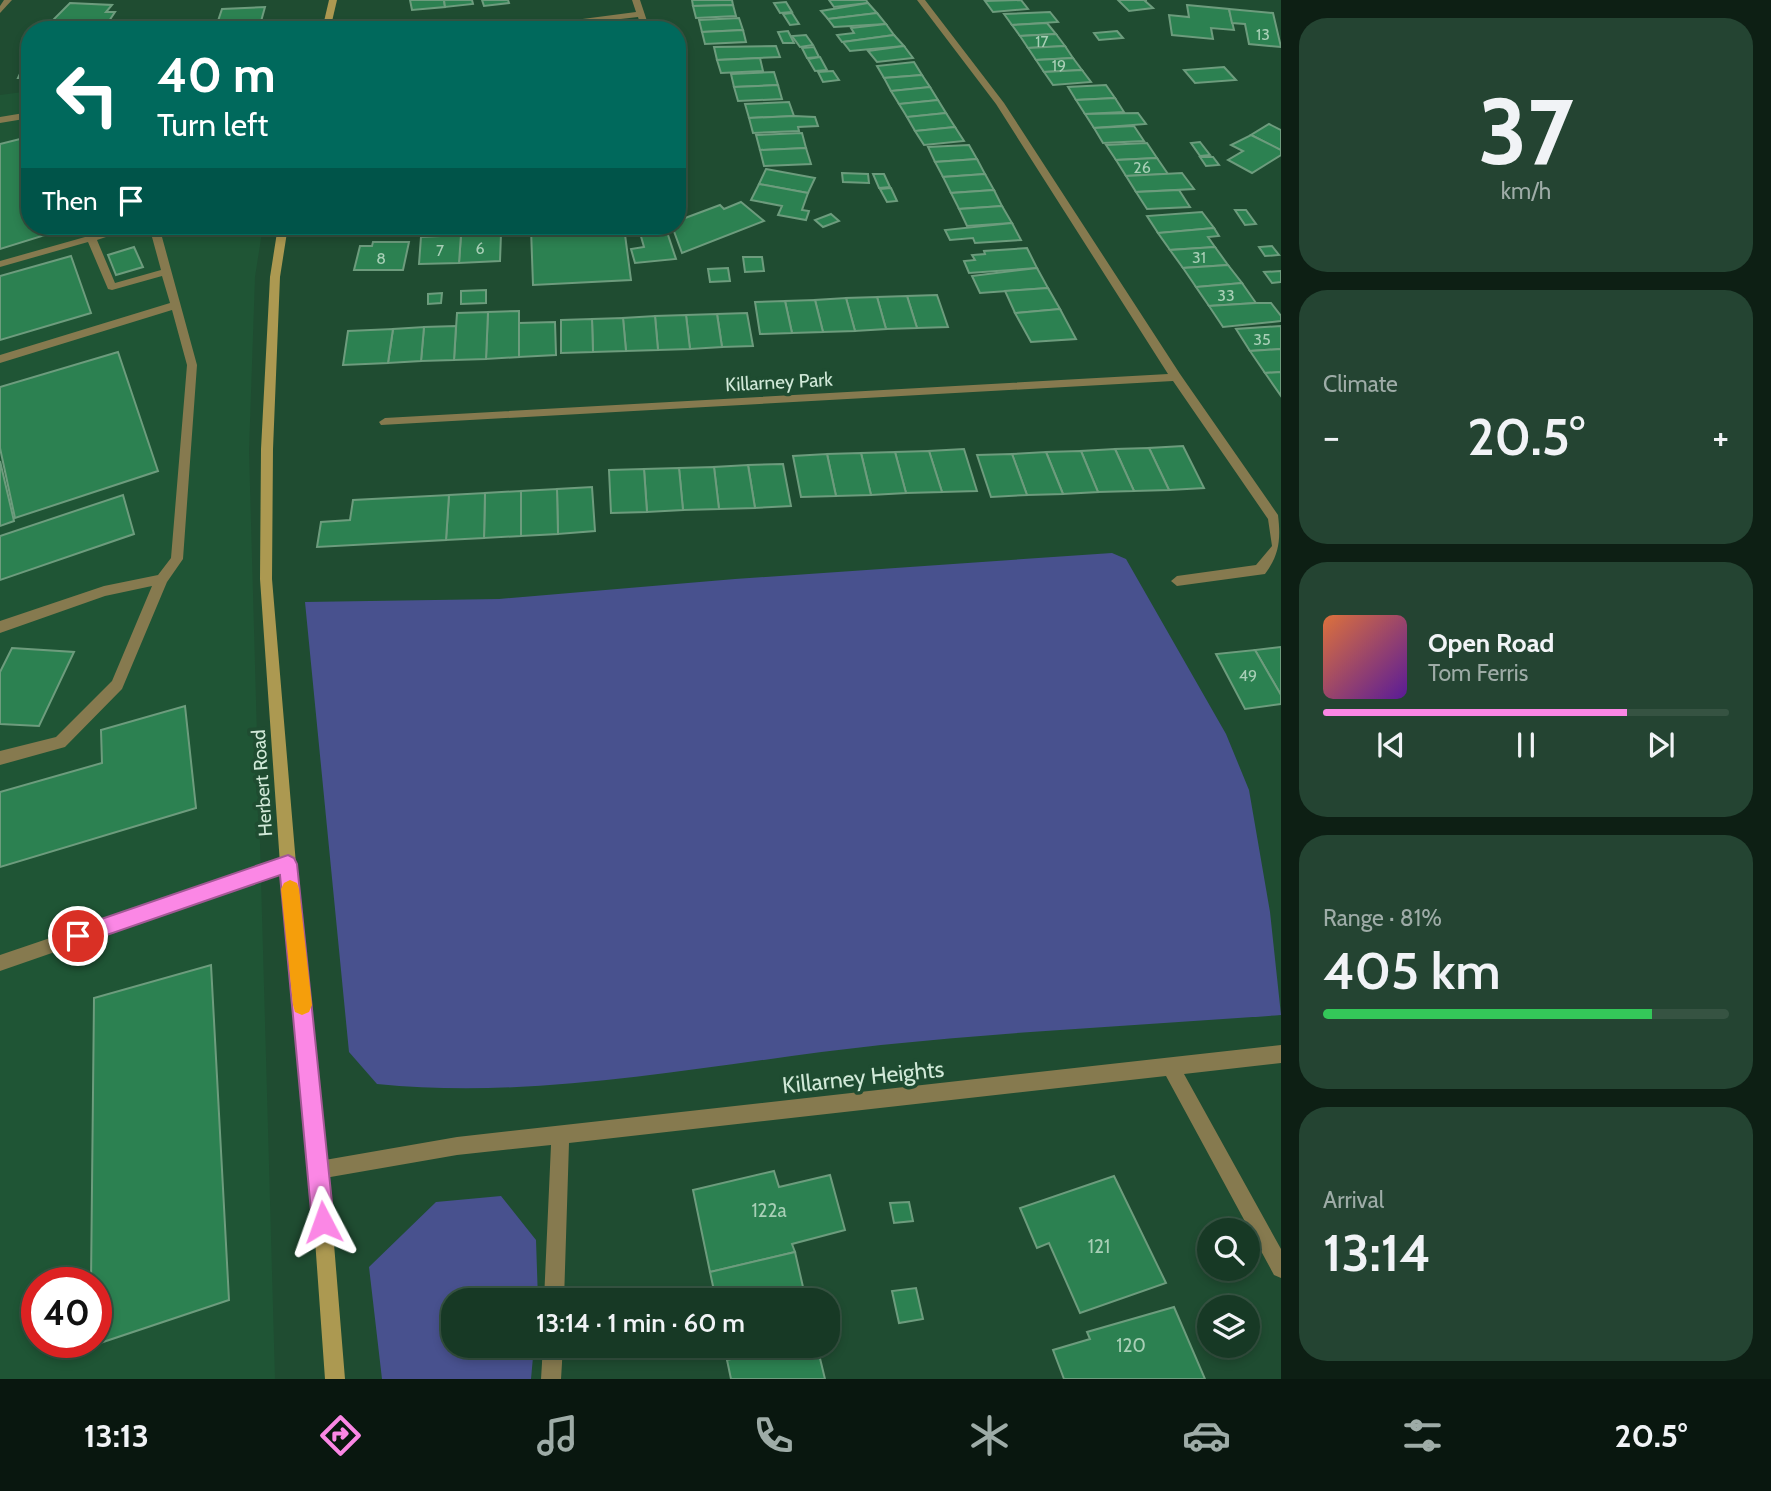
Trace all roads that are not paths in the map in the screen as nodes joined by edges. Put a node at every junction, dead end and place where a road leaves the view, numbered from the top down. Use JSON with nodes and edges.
{"nodes":[{"id":1,"x":8,"y":0,"type":"edge"},
{"id":2,"x":333,"y":0,"type":"edge"},
{"id":3,"x":636,"y":0,"type":"edge"},
{"id":4,"x":921,"y":0,"type":"edge"},
{"id":5,"x":0,"y":11,"type":"edge"},
{"id":6,"x":642,"y":14,"type":"junction"},
{"id":7,"x":328,"y":21,"type":"edge"},
{"id":8,"x":581,"y":21,"type":"edge"},
{"id":9,"x":644,"y":21,"type":"edge"},
{"id":10,"x":21,"y":116,"type":"edge"},
{"id":11,"x":0,"y":120,"type":"edge"},
{"id":12,"x":102,"y":235,"type":"edge"},
{"id":13,"x":157,"y":235,"type":"edge"},
{"id":14,"x":282,"y":235,"type":"edge"},
{"id":15,"x":91,"y":238,"type":"junction"},
{"id":16,"x":0,"y":264,"type":"edge"},
{"id":17,"x":167,"y":271,"type":"junction"},
{"id":18,"x":176,"y":305,"type":"junction"},
{"id":19,"x":0,"y":359,"type":"edge"},
{"id":20,"x":1176,"y":377,"type":"junction"},
{"id":21,"x":385,"y":422,"type":"dead end"},
{"id":22,"x":162,"y":579,"type":"junction"},
{"id":23,"x":1177,"y":581,"type":"dead end"},
{"id":24,"x":0,"y":627,"type":"edge"},
{"id":25,"x":0,"y":758,"type":"edge"},
{"id":26,"x":288,"y":864,"type":"junction"},
{"id":27,"x":0,"y":963,"type":"edge"},
{"id":28,"x":1281,"y":1054,"type":"edge"},
{"id":29,"x":1171,"y":1067,"type":"junction"},
{"id":30,"x":560,"y":1135,"type":"junction"},
{"id":31,"x":319,"y":1170,"type":"junction"},
{"id":32,"x":1281,"y":1268,"type":"edge"},
{"id":33,"x":554,"y":1288,"type":"edge"},
{"id":34,"x":552,"y":1358,"type":"edge"},
{"id":35,"x":335,"y":1379,"type":"edge"},
{"id":36,"x":551,"y":1379,"type":"edge"}],
"edges":[{"from":1,"to":5,"type":"street"},
{"from":2,"to":7,"type":"street"},
{"from":3,"to":6,"type":"street"},
{"from":4,"to":20,"type":"street"},
{"from":6,"to":8,"type":"street"},
{"from":6,"to":9,"type":"street"},
{"from":10,"to":11,"type":"street"},
{"from":12,"to":15,"type":"street"},
{"from":13,"to":17,"type":"street"},
{"from":14,"to":26,"type":"street","name":"Herbert Road"},
{"from":15,"to":16,"type":"street"},
{"from":15,"to":17,"type":"street"},
{"from":17,"to":18,"type":"street"},
{"from":18,"to":19,"type":"street"},
{"from":18,"to":22,"type":"street"},
{"from":20,"to":21,"type":"street","name":"Killarney Park"},
{"from":20,"to":23,"type":"street"},
{"from":22,"to":24,"type":"street"},
{"from":22,"to":25,"type":"street"},
{"from":26,"to":27,"type":"street"},
{"from":26,"to":31,"type":"street","name":"Herbert Road"},
{"from":28,"to":29,"type":"street","name":"Killarney Heights"},
{"from":29,"to":30,"type":"street","name":"Killarney Heights"},
{"from":29,"to":32,"type":"street"},
{"from":30,"to":31,"type":"street","name":"Killarney Heights"},
{"from":30,"to":33,"type":"street"},
{"from":31,"to":35,"type":"street","name":"Herbert Road"},
{"from":34,"to":36,"type":"street"}]}
